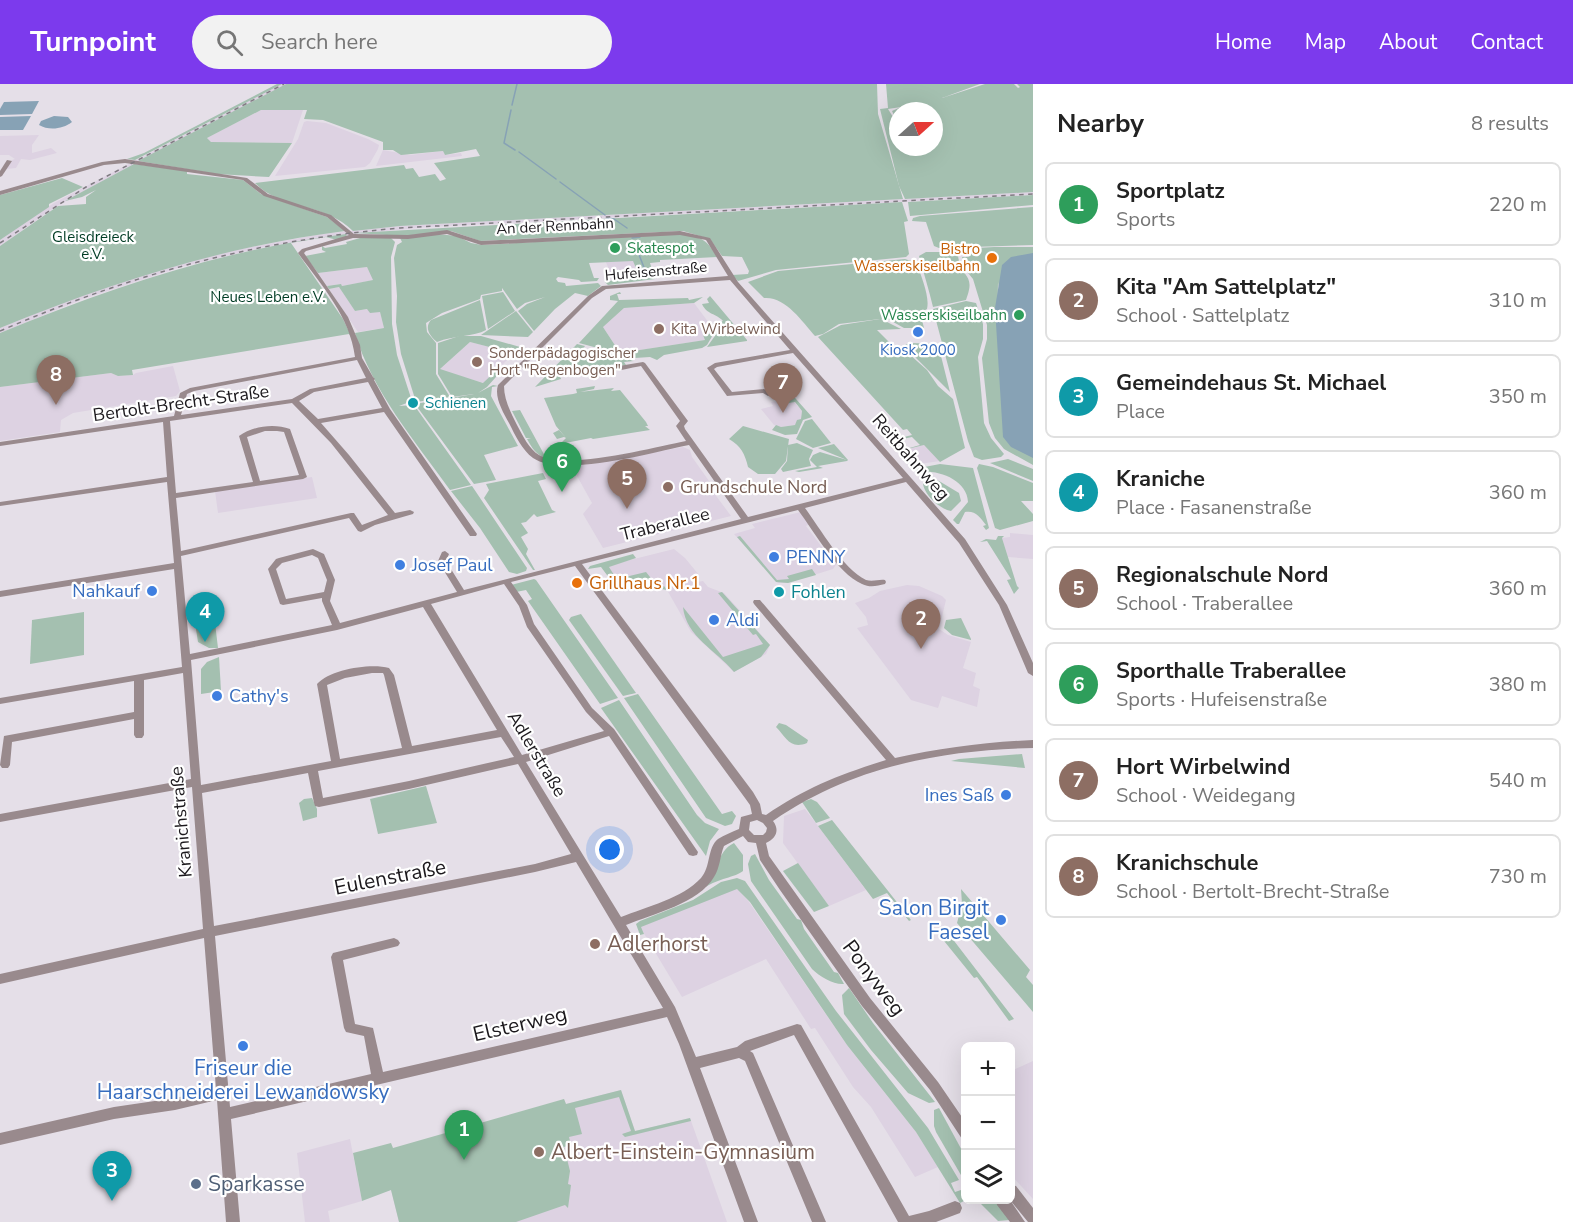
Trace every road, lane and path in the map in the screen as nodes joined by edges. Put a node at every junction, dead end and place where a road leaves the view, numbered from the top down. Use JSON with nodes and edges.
{"nodes":[{"id":1,"x":9,"y":161,"type":"dead end"},
{"id":2,"x":0,"y":175,"type":"edge"},
{"id":3,"x":0,"y":193,"type":"edge"},
{"id":4,"x":353,"y":236,"type":"junction"},
{"id":5,"x":733,"y":281,"type":"junction"},
{"id":6,"x":795,"y":351,"type":"junction"},
{"id":7,"x":359,"y":358,"type":"junction"},
{"id":8,"x":574,"y":372,"type":"dead end"},
{"id":9,"x":372,"y":379,"type":"junction"},
{"id":10,"x":768,"y":394,"type":"dead end"},
{"id":11,"x":294,"y":401,"type":"junction"},
{"id":12,"x":386,"y":408,"type":"junction"},
{"id":13,"x":177,"y":417,"type":"junction"},
{"id":14,"x":166,"y":420,"type":"junction"},
{"id":15,"x":316,"y":422,"type":"junction"},
{"id":16,"x":691,"y":442,"type":"junction"},
{"id":17,"x":0,"y":444,"type":"edge"},
{"id":18,"x":170,"y":478,"type":"junction"},
{"id":19,"x":909,"y":479,"type":"junction"},
{"id":20,"x":257,"y":484,"type":"junction"},
{"id":21,"x":172,"y":496,"type":"junction"},
{"id":22,"x":0,"y":504,"type":"edge"},
{"id":23,"x":800,"y":507,"type":"junction"},
{"id":24,"x":410,"y":512,"type":"dead end"},
{"id":25,"x":393,"y":516,"type":"junction"},
{"id":26,"x":747,"y":521,"type":"junction"},
{"id":27,"x":473,"y":534,"type":"dead end"},
{"id":28,"x":178,"y":554,"type":"junction"},
{"id":29,"x":445,"y":554,"type":"dead end"},
{"id":30,"x":577,"y":563,"type":"junction"},
{"id":31,"x":179,"y":565,"type":"junction"},
{"id":32,"x":506,"y":581,"type":"junction"},
{"id":33,"x":882,"y":582,"type":"dead end"},
{"id":34,"x":462,"y":593,"type":"junction"},
{"id":35,"x":0,"y":594,"type":"edge"},
{"id":36,"x":328,"y":594,"type":"junction"},
{"id":37,"x":757,"y":602,"type":"dead end"},
{"id":38,"x":426,"y":604,"type":"junction"},
{"id":39,"x":337,"y":627,"type":"junction"},
{"id":40,"x":187,"y":664,"type":"junction"},
{"id":41,"x":1033,"y":674,"type":"edge"},
{"id":42,"x":139,"y":677,"type":"junction"},
{"id":43,"x":0,"y":701,"type":"edge"},
{"id":44,"x":138,"y":715,"type":"junction"},
{"id":45,"x":611,"y":732,"type":"junction"},
{"id":46,"x":502,"y":733,"type":"junction"},
{"id":47,"x":140,"y":735,"type":"dead end"},
{"id":48,"x":1033,"y":744,"type":"edge"},
{"id":49,"x":408,"y":751,"type":"junction"},
{"id":50,"x":519,"y":760,"type":"junction"},
{"id":51,"x":894,"y":763,"type":"junction"},
{"id":52,"x":336,"y":764,"type":"junction"},
{"id":53,"x":5,"y":765,"type":"dead end"},
{"id":54,"x":312,"y":768,"type":"junction"},
{"id":55,"x":196,"y":786,"type":"junction"},
{"id":56,"x":0,"y":818,"type":"edge"},
{"id":57,"x":762,"y":818,"type":"junction"},
{"id":58,"x":744,"y":831,"type":"junction"},
{"id":59,"x":760,"y":840,"type":"junction"},
{"id":60,"x":693,"y":852,"type":"dead end"},
{"id":61,"x":578,"y":857,"type":"junction"},
{"id":62,"x":618,"y":922,"type":"junction"},
{"id":63,"x":209,"y":932,"type":"junction"},
{"id":64,"x":394,"y":943,"type":"dead end"},
{"id":65,"x":0,"y":979,"type":"edge"},
{"id":66,"x":671,"y":1011,"type":"junction"},
{"id":67,"x":740,"y":1052,"type":"junction"},
{"id":68,"x":692,"y":1064,"type":"junction"},
{"id":69,"x":378,"y":1078,"type":"junction"},
{"id":70,"x":223,"y":1093,"type":"junction"},
{"id":71,"x":225,"y":1114,"type":"junction"},
{"id":72,"x":961,"y":1127,"type":"edge"},
{"id":73,"x":0,"y":1139,"type":"edge"},
{"id":74,"x":1015,"y":1196,"type":"edge"},
{"id":75,"x":1005,"y":1204,"type":"edge"},
{"id":76,"x":955,"y":1208,"type":"dead end"},
{"id":77,"x":1033,"y":1218,"type":"edge"},
{"id":78,"x":233,"y":1222,"type":"edge"},
{"id":79,"x":751,"y":1222,"type":"edge"},
{"id":80,"x":819,"y":1222,"type":"edge"},
{"id":81,"x":905,"y":1222,"type":"edge"},
{"id":82,"x":911,"y":1222,"type":"edge"},
{"id":83,"x":1018,"y":1222,"type":"edge"}],
"edges":[{"from":1,"to":2,"type":"street"},
{"from":3,"to":4,"type":"street"},
{"from":4,"to":5,"type":"street","name":"An der Rennbahn"},
{"from":4,"to":7,"type":"street","name":"An der Rennbahn"},
{"from":5,"to":6,"type":"street","name":"Reitbahnweg"},
{"from":5,"to":16,"type":"street","name":"Hufeisenstraße"},
{"from":6,"to":10,"type":"street"},
{"from":6,"to":19,"type":"street","name":"Reitbahnweg"},
{"from":7,"to":9,"type":"street"},
{"from":7,"to":13,"type":"street"},
{"from":8,"to":16,"type":"street"},
{"from":9,"to":11,"type":"street","name":"Bertolt-Brecht-Straße"},
{"from":9,"to":12,"type":"street"},
{"from":11,"to":13,"type":"street","name":"Bertolt-Brecht-Straße"},
{"from":11,"to":15,"type":"street"},
{"from":12,"to":15,"type":"street"},
{"from":12,"to":27,"type":"street"},
{"from":13,"to":14,"type":"street","name":"Bertolt-Brecht-Straße"},
{"from":14,"to":17,"type":"street","name":"Bertolt-Brecht-Straße"},
{"from":14,"to":18,"type":"street","name":"Kranichstraße"},
{"from":15,"to":25,"type":"street"},
{"from":16,"to":26,"type":"street"},
{"from":18,"to":21,"type":"street","name":"Kranichstraße"},
{"from":18,"to":22,"type":"street"},
{"from":19,"to":23,"type":"street","name":"Traberallee"},
{"from":19,"to":41,"type":"street","name":"Reitbahnweg"},
{"from":20,"to":20,"type":"street"},
{"from":20,"to":21,"type":"street"},
{"from":21,"to":28,"type":"street","name":"Kranichstraße"},
{"from":23,"to":26,"type":"street","name":"Traberallee"},
{"from":23,"to":33,"type":"street"},
{"from":24,"to":25,"type":"street"},
{"from":25,"to":28,"type":"street"},
{"from":26,"to":30,"type":"street","name":"Traberallee"},
{"from":28,"to":31,"type":"street","name":"Kranichstraße"},
{"from":29,"to":34,"type":"street"},
{"from":30,"to":32,"type":"street","name":"Traberallee"},
{"from":30,"to":57,"type":"street"},
{"from":31,"to":35,"type":"street"},
{"from":31,"to":40,"type":"street","name":"Kranichstraße"},
{"from":32,"to":34,"type":"street","name":"Traberallee"},
{"from":32,"to":45,"type":"street"},
{"from":34,"to":38,"type":"street","name":"Traberallee"},
{"from":36,"to":36,"type":"street"},
{"from":36,"to":39,"type":"street"},
{"from":37,"to":51,"type":"street"},
{"from":38,"to":39,"type":"street","name":"Traberallee"},
{"from":38,"to":46,"type":"street","name":"Adlerstraße"},
{"from":39,"to":40,"type":"street","name":"Traberallee"},
{"from":40,"to":42,"type":"street","name":"Traberallee"},
{"from":40,"to":55,"type":"street","name":"Kranichstraße"},
{"from":42,"to":43,"type":"street","name":"Traberallee"},
{"from":42,"to":44,"type":"street"},
{"from":44,"to":47,"type":"street"},
{"from":44,"to":53,"type":"street"},
{"from":45,"to":50,"type":"street"},
{"from":45,"to":60,"type":"street"},
{"from":46,"to":49,"type":"street"},
{"from":46,"to":50,"type":"street","name":"Adlerstraße"},
{"from":48,"to":51,"type":"street"},
{"from":49,"to":52,"type":"street"},
{"from":49,"to":52,"type":"street"},
{"from":50,"to":54,"type":"street"},
{"from":50,"to":61,"type":"street","name":"Adlerstraße"},
{"from":51,"to":57,"type":"street"},
{"from":52,"to":54,"type":"street"},
{"from":54,"to":55,"type":"street"},
{"from":55,"to":56,"type":"street"},
{"from":55,"to":63,"type":"street","name":"Kranichstraße"},
{"from":57,"to":58,"type":"street"},
{"from":57,"to":59,"type":"street"},
{"from":58,"to":59,"type":"street"},
{"from":58,"to":62,"type":"street"},
{"from":59,"to":72,"type":"street","name":"Ponyweg"},
{"from":61,"to":62,"type":"street","name":"Adlerstraße"},
{"from":61,"to":63,"type":"street","name":"Eulenstraße"},
{"from":62,"to":66,"type":"street","name":"Adlerstraße"},
{"from":63,"to":65,"type":"street","name":"Eulenstraße"},
{"from":63,"to":70,"type":"street","name":"Kranichstraße"},
{"from":64,"to":69,"type":"street"},
{"from":66,"to":68,"type":"street","name":"Adlerstraße"},
{"from":66,"to":69,"type":"street","name":"Elsterweg"},
{"from":67,"to":68,"type":"street"},
{"from":67,"to":80,"type":"street"},
{"from":67,"to":81,"type":"street"},
{"from":68,"to":79,"type":"street","name":"Adlerstraße"},
{"from":69,"to":71,"type":"street","name":"Elsterweg"},
{"from":70,"to":71,"type":"street","name":"Kranichstraße"},
{"from":70,"to":73,"type":"street"},
{"from":71,"to":78,"type":"street","name":"Kranichstraße"},
{"from":74,"to":77,"type":"street"},
{"from":75,"to":83,"type":"street"},
{"from":76,"to":82,"type":"street"}]}
